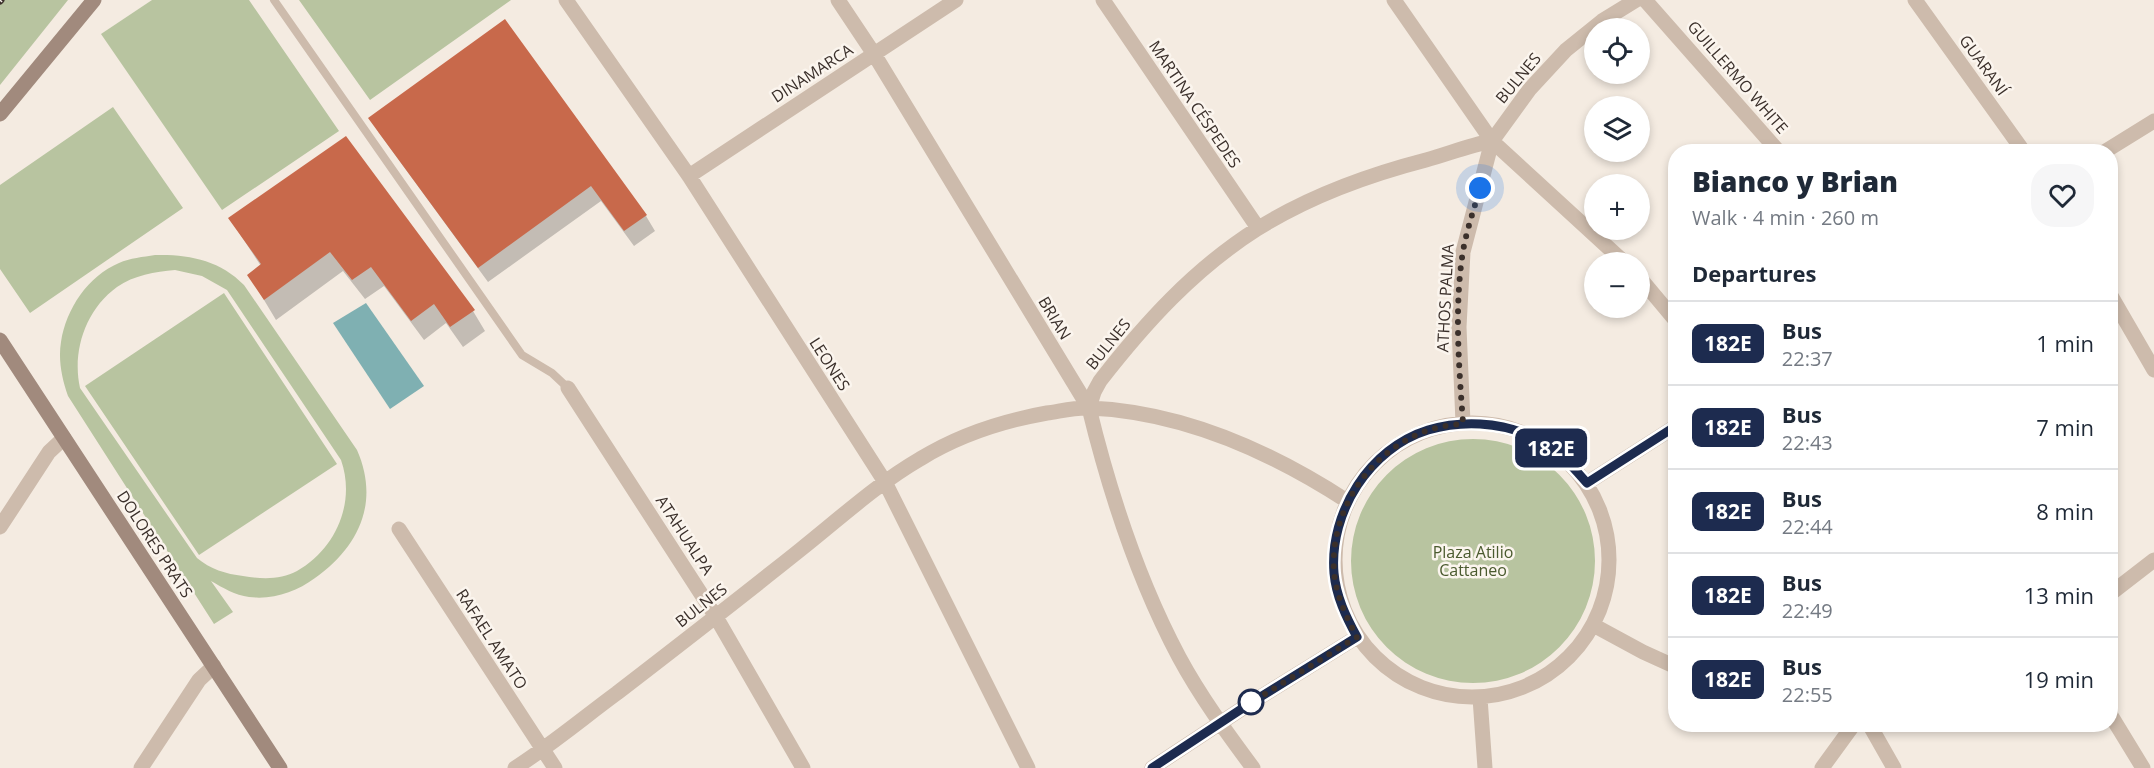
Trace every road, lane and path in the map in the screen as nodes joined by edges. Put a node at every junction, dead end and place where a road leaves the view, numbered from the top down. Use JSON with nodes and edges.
{"nodes":[{"id":1,"x":94,"y":0,"type":"edge"},
{"id":2,"x":274,"y":0,"type":"edge"},
{"id":3,"x":566,"y":0,"type":"edge"},
{"id":4,"x":838,"y":0,"type":"edge"},
{"id":5,"x":956,"y":0,"type":"edge"},
{"id":6,"x":1103,"y":0,"type":"edge"},
{"id":7,"x":1394,"y":0,"type":"edge"},
{"id":8,"x":1636,"y":0,"type":"edge"},
{"id":9,"x":1645,"y":0,"type":"edge"},
{"id":10,"x":1915,"y":0,"type":"edge"},
{"id":11,"x":874,"y":54,"type":"junction"},
{"id":12,"x":0,"y":114,"type":"edge"},
{"id":13,"x":2154,"y":121,"type":"edge"},
{"id":14,"x":1492,"y":141,"type":"junction"},
{"id":15,"x":1772,"y":144,"type":"edge"},
{"id":16,"x":2018,"y":144,"type":"edge"},
{"id":17,"x":2117,"y":144,"type":"edge"},
{"id":18,"x":688,"y":176,"type":"junction"},
{"id":19,"x":1258,"y":228,"type":"junction"},
{"id":20,"x":1613,"y":252,"type":"edge"},
{"id":21,"x":1650,"y":290,"type":"edge"},
{"id":22,"x":2118,"y":308,"type":"edge"},
{"id":23,"x":1668,"y":311,"type":"edge"},
{"id":24,"x":0,"y":340,"type":"edge"},
{"id":25,"x":2154,"y":370,"type":"edge"},
{"id":26,"x":567,"y":388,"type":"joint"},
{"id":27,"x":1089,"y":408,"type":"junction"},
{"id":28,"x":1463,"y":423,"type":"junction"},
{"id":29,"x":1668,"y":431,"type":"edge"},
{"id":30,"x":64,"y":438,"type":"junction"},
{"id":31,"x":885,"y":482,"type":"junction"},
{"id":32,"x":1587,"y":483,"type":"junction"},
{"id":33,"x":1347,"y":501,"type":"junction"},
{"id":34,"x":0,"y":527,"type":"edge"},
{"id":35,"x":399,"y":529,"type":"dead end"},
{"id":36,"x":2154,"y":560,"type":"edge"},
{"id":37,"x":2118,"y":588,"type":"edge"},
{"id":38,"x":716,"y":617,"type":"junction"},
{"id":39,"x":1595,"y":626,"type":"junction"},
{"id":40,"x":1357,"y":637,"type":"junction"},
{"id":41,"x":1668,"y":663,"type":"edge"},
{"id":42,"x":214,"y":666,"type":"junction"},
{"id":43,"x":1480,"y":698,"type":"junction"},
{"id":44,"x":1220,"y":723,"type":"junction"},
{"id":45,"x":2118,"y":727,"type":"edge"},
{"id":46,"x":1848,"y":732,"type":"edge"},
{"id":47,"x":1874,"y":732,"type":"edge"},
{"id":48,"x":543,"y":749,"type":"junction"},
{"id":49,"x":141,"y":768,"type":"edge"},
{"id":50,"x":280,"y":768,"type":"edge"},
{"id":51,"x":515,"y":768,"type":"edge"},
{"id":52,"x":555,"y":768,"type":"edge"},
{"id":53,"x":803,"y":768,"type":"edge"},
{"id":54,"x":1028,"y":768,"type":"edge"},
{"id":55,"x":1152,"y":768,"type":"edge"},
{"id":56,"x":1253,"y":768,"type":"edge"},
{"id":57,"x":1485,"y":768,"type":"edge"},
{"id":58,"x":1822,"y":768,"type":"edge"},
{"id":59,"x":1894,"y":768,"type":"edge"},
{"id":60,"x":2143,"y":768,"type":"edge"}],
"edges":[{"from":1,"to":12,"type":"street"},
{"from":2,"to":26,"type":"lane"},
{"from":3,"to":18,"type":"street","name":"LEONES"},
{"from":4,"to":11,"type":"street","name":"BRIAN"},
{"from":5,"to":11,"type":"street","name":"DINAMARCA"},
{"from":6,"to":19,"type":"street","name":"MARTINA CÉSPEDES"},
{"from":7,"to":14,"type":"street"},
{"from":8,"to":14,"type":"street","name":"BULNES"},
{"from":9,"to":15,"type":"street","name":"GUILLERMO WHITE"},
{"from":10,"to":16,"type":"street","name":"GUARANÍ"},
{"from":11,"to":18,"type":"street","name":"DINAMARCA"},
{"from":11,"to":27,"type":"street","name":"BRIAN"},
{"from":13,"to":17,"type":"street"},
{"from":14,"to":19,"type":"street","name":"BULNES"},
{"from":14,"to":20,"type":"street"},
{"from":14,"to":28,"type":"street","name":"ATHOS PALMA"},
{"from":18,"to":31,"type":"street","name":"LEONES"},
{"from":19,"to":27,"type":"street","name":"BULNES"},
{"from":21,"to":23,"type":"street"},
{"from":22,"to":25,"type":"street"},
{"from":24,"to":30,"type":"street","name":"DOLORES PRATS"},
{"from":26,"to":38,"type":"street","name":"ATAHUALPA"},
{"from":27,"to":31,"type":"street","name":"BULNES"},
{"from":27,"to":33,"type":"street"},
{"from":27,"to":44,"type":"street","name":"BRIAN"},
{"from":28,"to":32,"type":"street"},
{"from":28,"to":33,"type":"street"},
{"from":29,"to":32,"type":"street"},
{"from":30,"to":34,"type":"street"},
{"from":30,"to":42,"type":"street","name":"DOLORES PRATS"},
{"from":31,"to":38,"type":"street","name":"BULNES"},
{"from":31,"to":54,"type":"street","name":"LEONES"},
{"from":32,"to":39,"type":"street"},
{"from":33,"to":40,"type":"street"},
{"from":35,"to":48,"type":"street","name":"RAFAEL AMATO"},
{"from":36,"to":37,"type":"street"},
{"from":38,"to":48,"type":"street","name":"BULNES"},
{"from":38,"to":53,"type":"street","name":"ATAHUALPA"},
{"from":39,"to":41,"type":"street"},
{"from":39,"to":43,"type":"street"},
{"from":40,"to":43,"type":"street"},
{"from":40,"to":44,"type":"street"},
{"from":42,"to":49,"type":"street"},
{"from":42,"to":50,"type":"street","name":"DOLORES PRATS"},
{"from":43,"to":57,"type":"street"},
{"from":44,"to":55,"type":"street"},
{"from":44,"to":56,"type":"street","name":"BRIAN"},
{"from":45,"to":60,"type":"street"},
{"from":46,"to":58,"type":"street"},
{"from":47,"to":59,"type":"street"},
{"from":48,"to":51,"type":"street","name":"BULNES"},
{"from":48,"to":52,"type":"street","name":"RAFAEL AMATO"}]}
